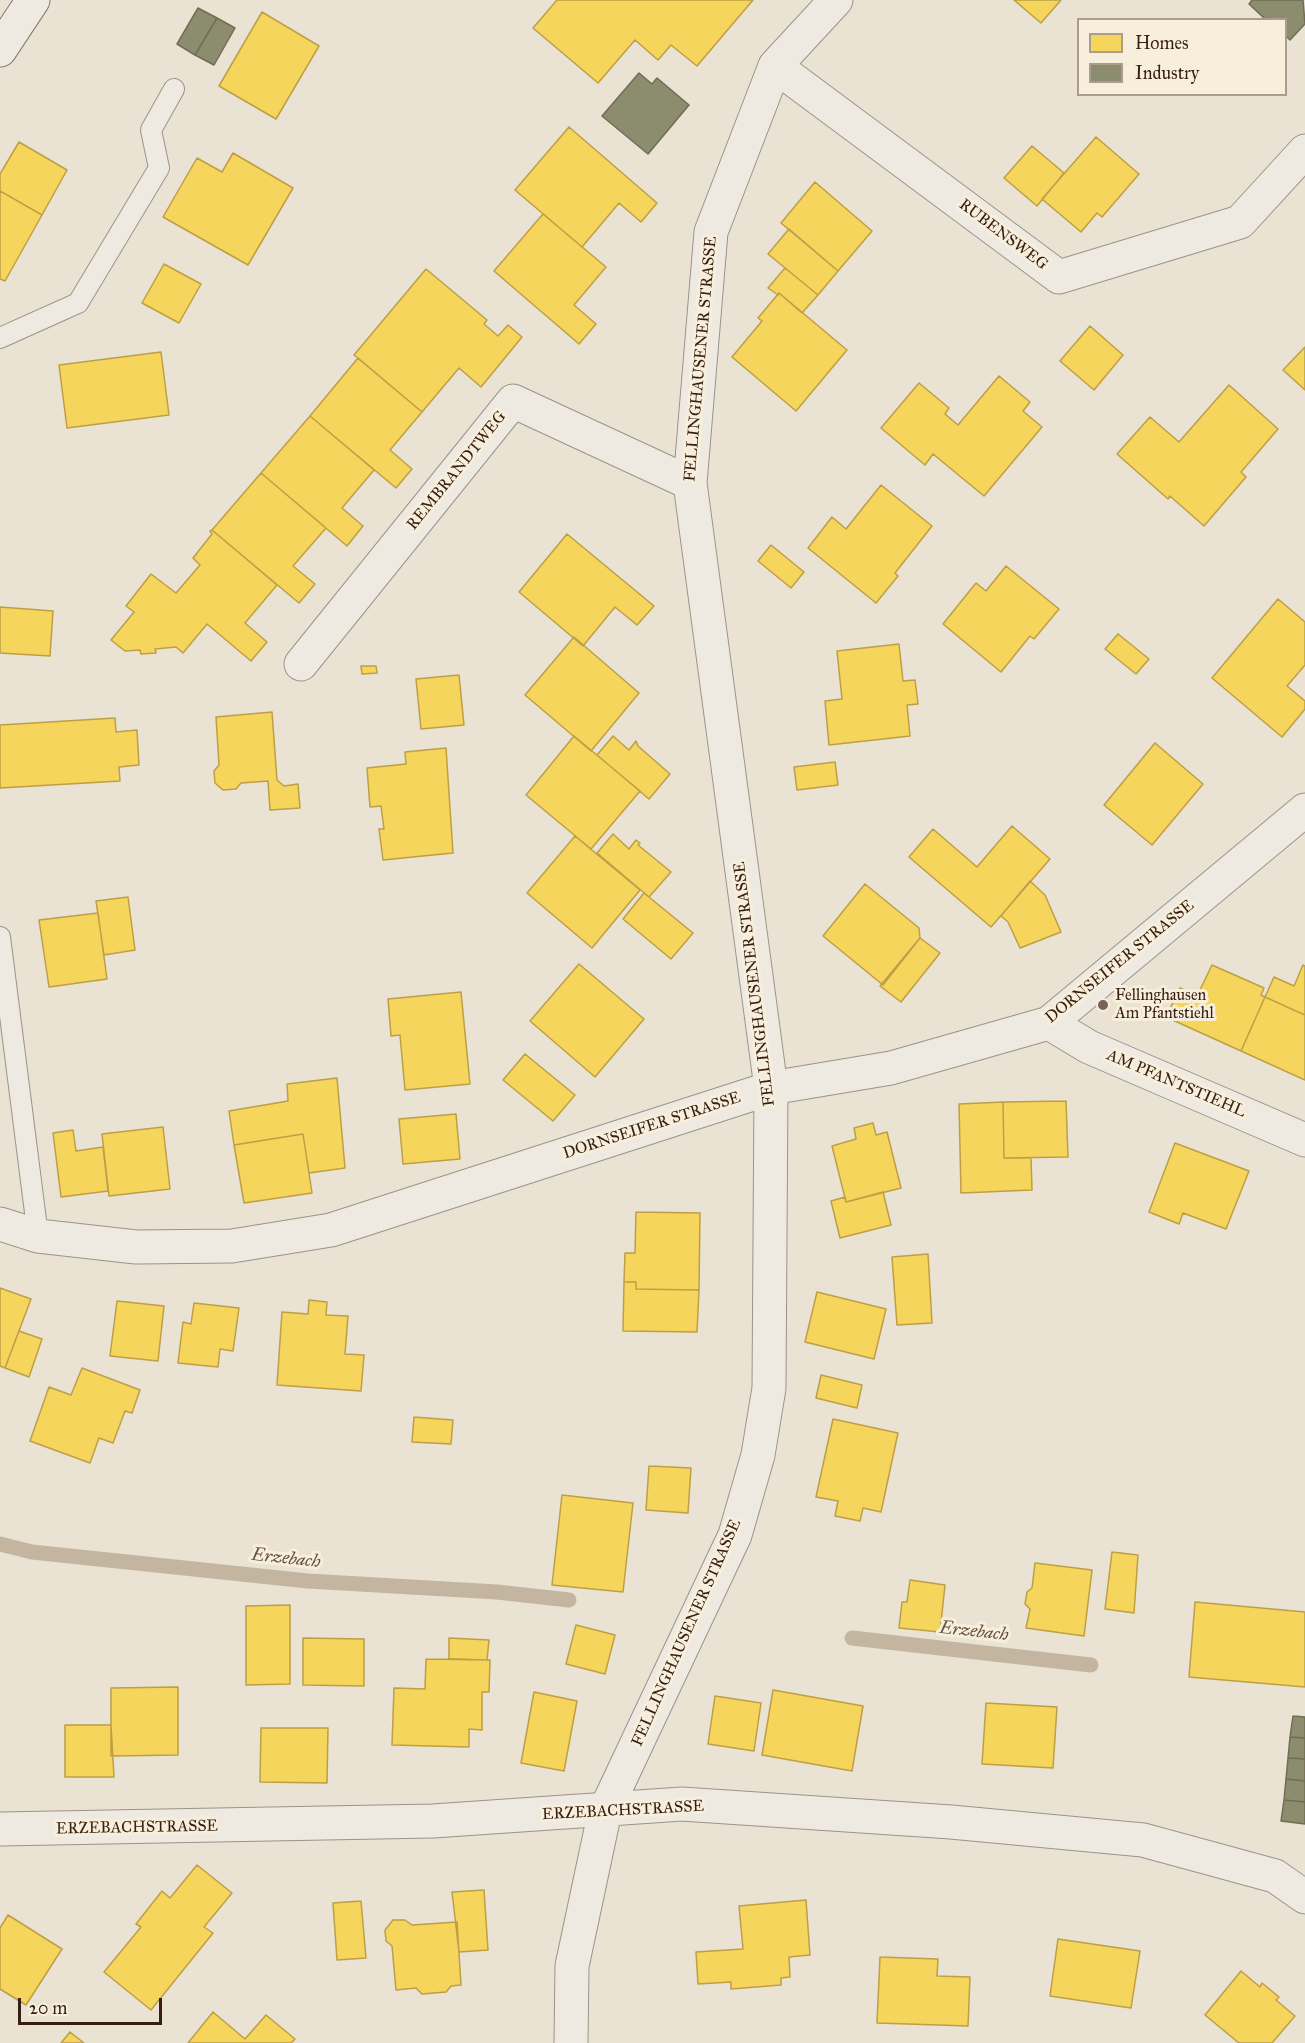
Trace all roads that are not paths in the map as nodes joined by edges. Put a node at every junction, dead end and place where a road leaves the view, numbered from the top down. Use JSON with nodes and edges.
{"nodes":[{"id":1,"x":33,"y":0,"type":"edge"},
{"id":2,"x":837,"y":0,"type":"edge"},
{"id":3,"x":0,"y":50,"type":"edge"},
{"id":4,"x":775,"y":66,"type":"junction"},
{"id":5,"x":174,"y":89,"type":"dead end"},
{"id":6,"x":1305,"y":151,"type":"edge"},
{"id":7,"x":0,"y":338,"type":"edge"},
{"id":8,"x":690,"y":483,"type":"junction"},
{"id":9,"x":301,"y":664,"type":"dead end"},
{"id":10,"x":1305,"y":810,"type":"edge"},
{"id":11,"x":0,"y":937,"type":"edge"},
{"id":12,"x":1049,"y":1023,"type":"junction"},
{"id":13,"x":771,"y":1088,"type":"junction"},
{"id":14,"x":1305,"y":1140,"type":"edge"},
{"id":15,"x":0,"y":1224,"type":"edge"},
{"id":16,"x":38,"y":1236,"type":"junction"},
{"id":17,"x":605,"y":1811,"type":"junction"},
{"id":18,"x":0,"y":1829,"type":"edge"},
{"id":19,"x":1305,"y":1897,"type":"edge"},
{"id":20,"x":571,"y":2043,"type":"edge"}],
"edges":[{"from":1,"to":3,"type":"street"},
{"from":2,"to":4,"type":"street","name":"FELLINGHAUSENER STRASSE"},
{"from":4,"to":6,"type":"street","name":"RUBENSWEG"},
{"from":4,"to":8,"type":"street","name":"FELLINGHAUSENER STRASSE"},
{"from":5,"to":7,"type":"lane"},
{"from":8,"to":9,"type":"street","name":"REMBRANDTWEG"},
{"from":8,"to":13,"type":"street","name":"FELLINGHAUSENER STRASSE"},
{"from":10,"to":12,"type":"street","name":"DORNSEIFER STRASSE"},
{"from":11,"to":16,"type":"lane"},
{"from":12,"to":13,"type":"street","name":"DORNSEIFER STRASSE"},
{"from":12,"to":14,"type":"street","name":"AM PFANTSTIEHL"},
{"from":13,"to":16,"type":"street","name":"DORNSEIFER STRASSE"},
{"from":13,"to":17,"type":"street","name":"FELLINGHAUSENER STRASSE"},
{"from":15,"to":16,"type":"street","name":"DORNSEIFER STRASSE"},
{"from":17,"to":18,"type":"street","name":"ERZEBACHSTRASSE"},
{"from":17,"to":19,"type":"street","name":"ERZEBACHSTRASSE"},
{"from":17,"to":20,"type":"street","name":"FELLINGHAUSENER STRASSE"}]}
